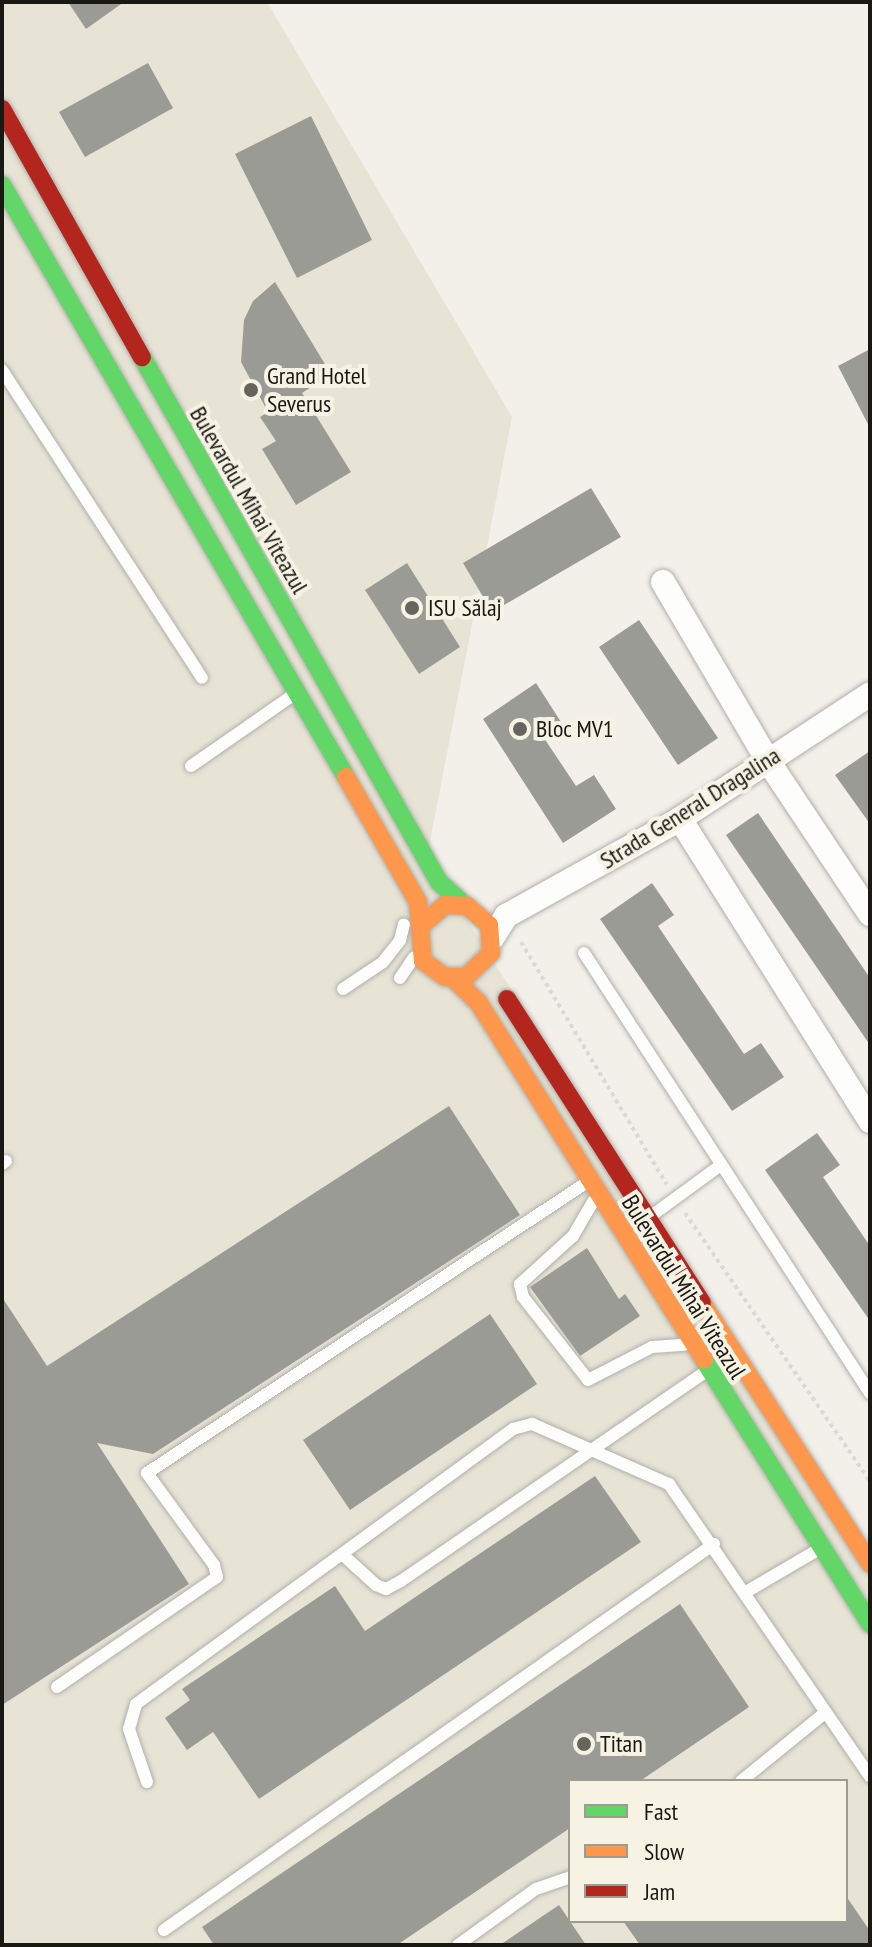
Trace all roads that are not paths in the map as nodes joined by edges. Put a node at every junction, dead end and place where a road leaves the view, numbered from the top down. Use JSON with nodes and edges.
{"nodes":[{"id":1,"x":2,"y":109,"type":"edge"},
{"id":2,"x":2,"y":185,"type":"edge"},
{"id":3,"x":89,"y":267,"type":"junction"},
{"id":4,"x":60,"y":283,"type":"junction"},
{"id":5,"x":2,"y":370,"type":"edge"},
{"id":6,"x":663,"y":582,"type":"dead end"},
{"id":7,"x":289,"y":619,"type":"junction"},
{"id":8,"x":261,"y":635,"type":"junction"},
{"id":9,"x":202,"y":678,"type":"dead end"},
{"id":10,"x":296,"y":692,"type":"junction"},
{"id":11,"x":870,"y":694,"type":"edge"},
{"id":12,"x":768,"y":761,"type":"junction"},
{"id":13,"x":191,"y":766,"type":"dead end"},
{"id":14,"x":680,"y":819,"type":"junction"},
{"id":15,"x":392,"y":857,"type":"junction"},
{"id":16,"x":387,"y":879,"type":"dead end"},
{"id":17,"x":397,"y":903,"type":"dead end"},
{"id":18,"x":474,"y":910,"type":"junction"},
{"id":19,"x":870,"y":914,"type":"edge"},
{"id":20,"x":506,"y":916,"type":"junction"},
{"id":21,"x":420,"y":935,"type":"junction"},
{"id":22,"x":492,"y":945,"type":"junction"},
{"id":23,"x":584,"y":953,"type":"dead end"},
{"id":24,"x":445,"y":976,"type":"junction"},
{"id":25,"x":343,"y":989,"type":"dead end"},
{"id":26,"x":870,"y":1121,"type":"edge"},
{"id":27,"x":721,"y":1165,"type":"junction"},
{"id":28,"x":592,"y":1187,"type":"junction"},
{"id":29,"x":648,"y":1218,"type":"junction"},
{"id":30,"x":694,"y":1347,"type":"junction"},
{"id":31,"x":732,"y":1354,"type":"junction"},
{"id":32,"x":708,"y":1370,"type":"junction"},
{"id":33,"x":870,"y":1393,"type":"edge"},
{"id":34,"x":597,"y":1449,"type":"junction"},
{"id":35,"x":849,"y":1530,"type":"junction"},
{"id":36,"x":714,"y":1544,"type":"junction"},
{"id":37,"x":822,"y":1547,"type":"junction"},
{"id":38,"x":342,"y":1554,"type":"junction"},
{"id":39,"x":870,"y":1564,"type":"edge"},
{"id":40,"x":746,"y":1592,"type":"junction"},
{"id":41,"x":870,"y":1624,"type":"edge"},
{"id":42,"x":57,"y":1687,"type":"dead end"},
{"id":43,"x":826,"y":1712,"type":"junction"},
{"id":44,"x":870,"y":1777,"type":"edge"},
{"id":45,"x":743,"y":1779,"type":"edge"},
{"id":46,"x":147,"y":1782,"type":"dead end"},
{"id":47,"x":568,"y":1878,"type":"edge"},
{"id":48,"x":164,"y":1930,"type":"dead end"},
{"id":49,"x":458,"y":1945,"type":"edge"}],
"edges":[{"from":1,"to":3,"type":"main road","name":"Bulevardul Mihai Viteazul"},
{"from":2,"to":4,"type":"main road","name":"Bulevardul Mihai Viteazul"},
{"from":3,"to":4,"type":"main road"},
{"from":3,"to":7,"type":"main road","name":"Bulevardul Mihai Viteazul"},
{"from":4,"to":8,"type":"main road","name":"Bulevardul Mihai Viteazul"},
{"from":5,"to":9,"type":"lane"},
{"from":6,"to":12,"type":"street"},
{"from":7,"to":8,"type":"main road"},
{"from":7,"to":18,"type":"main road","name":"Bulevardul Mihai Viteazul"},
{"from":8,"to":10,"type":"main road","name":"Bulevardul Mihai Viteazul"},
{"from":10,"to":13,"type":"lane"},
{"from":10,"to":15,"type":"main road","name":"Bulevardul Mihai Viteazul"},
{"from":11,"to":12,"type":"street","name":"Strada General Dragalina"},
{"from":12,"to":14,"type":"street","name":"Strada General Dragalina"},
{"from":12,"to":19,"type":"street"},
{"from":14,"to":20,"type":"street","name":"Strada General Dragalina"},
{"from":14,"to":26,"type":"street"},
{"from":15,"to":16,"type":"lane"},
{"from":15,"to":21,"type":"main road","name":"Bulevardul Mihai Viteazul"},
{"from":17,"to":25,"type":"lane"},
{"from":18,"to":20,"type":"street"},
{"from":18,"to":21,"type":"main road"},
{"from":18,"to":22,"type":"main road","name":"Bulevardul Mihai Viteazul"},
{"from":20,"to":22,"type":"street","name":"Strada General Dragalina"},
{"from":21,"to":24,"type":"main road","name":"Bulevardul Mihai Viteazul"},
{"from":21,"to":24,"type":"lane"},
{"from":22,"to":24,"type":"main road"},
{"from":22,"to":29,"type":"main road","name":"Bulevardul Mihai Viteazul"},
{"from":23,"to":27,"type":"lane"},
{"from":24,"to":28,"type":"main road","name":"Bulevardul Mihai Viteazul"},
{"from":27,"to":29,"type":"lane"},
{"from":27,"to":33,"type":"lane"},
{"from":28,"to":30,"type":"main road","name":"Bulevardul Mihai Viteazul"},
{"from":28,"to":30,"type":"lane"},
{"from":28,"to":42,"type":"lane"},
{"from":29,"to":31,"type":"main road","name":"Bulevardul Mihai Viteazul"},
{"from":30,"to":32,"type":"main road","name":"Bulevardul Mihai Viteazul"},
{"from":31,"to":32,"type":"lane"},
{"from":31,"to":35,"type":"main road","name":"Bulevardul Mihai Viteazul"},
{"from":32,"to":34,"type":"lane"},
{"from":32,"to":37,"type":"main road","name":"Bulevardul Mihai Viteazul"},
{"from":34,"to":36,"type":"lane"},
{"from":34,"to":38,"type":"lane"},
{"from":34,"to":38,"type":"lane"},
{"from":35,"to":37,"type":"lane"},
{"from":35,"to":39,"type":"main road","name":"Bulevardul Mihai Viteazul"},
{"from":36,"to":40,"type":"lane"},
{"from":36,"to":48,"type":"lane"},
{"from":37,"to":40,"type":"lane"},
{"from":37,"to":41,"type":"main road","name":"Bulevardul Mihai Viteazul"},
{"from":38,"to":46,"type":"lane"},
{"from":40,"to":43,"type":"lane"},
{"from":43,"to":44,"type":"lane"},
{"from":43,"to":45,"type":"lane"},
{"from":47,"to":49,"type":"lane"}]}
